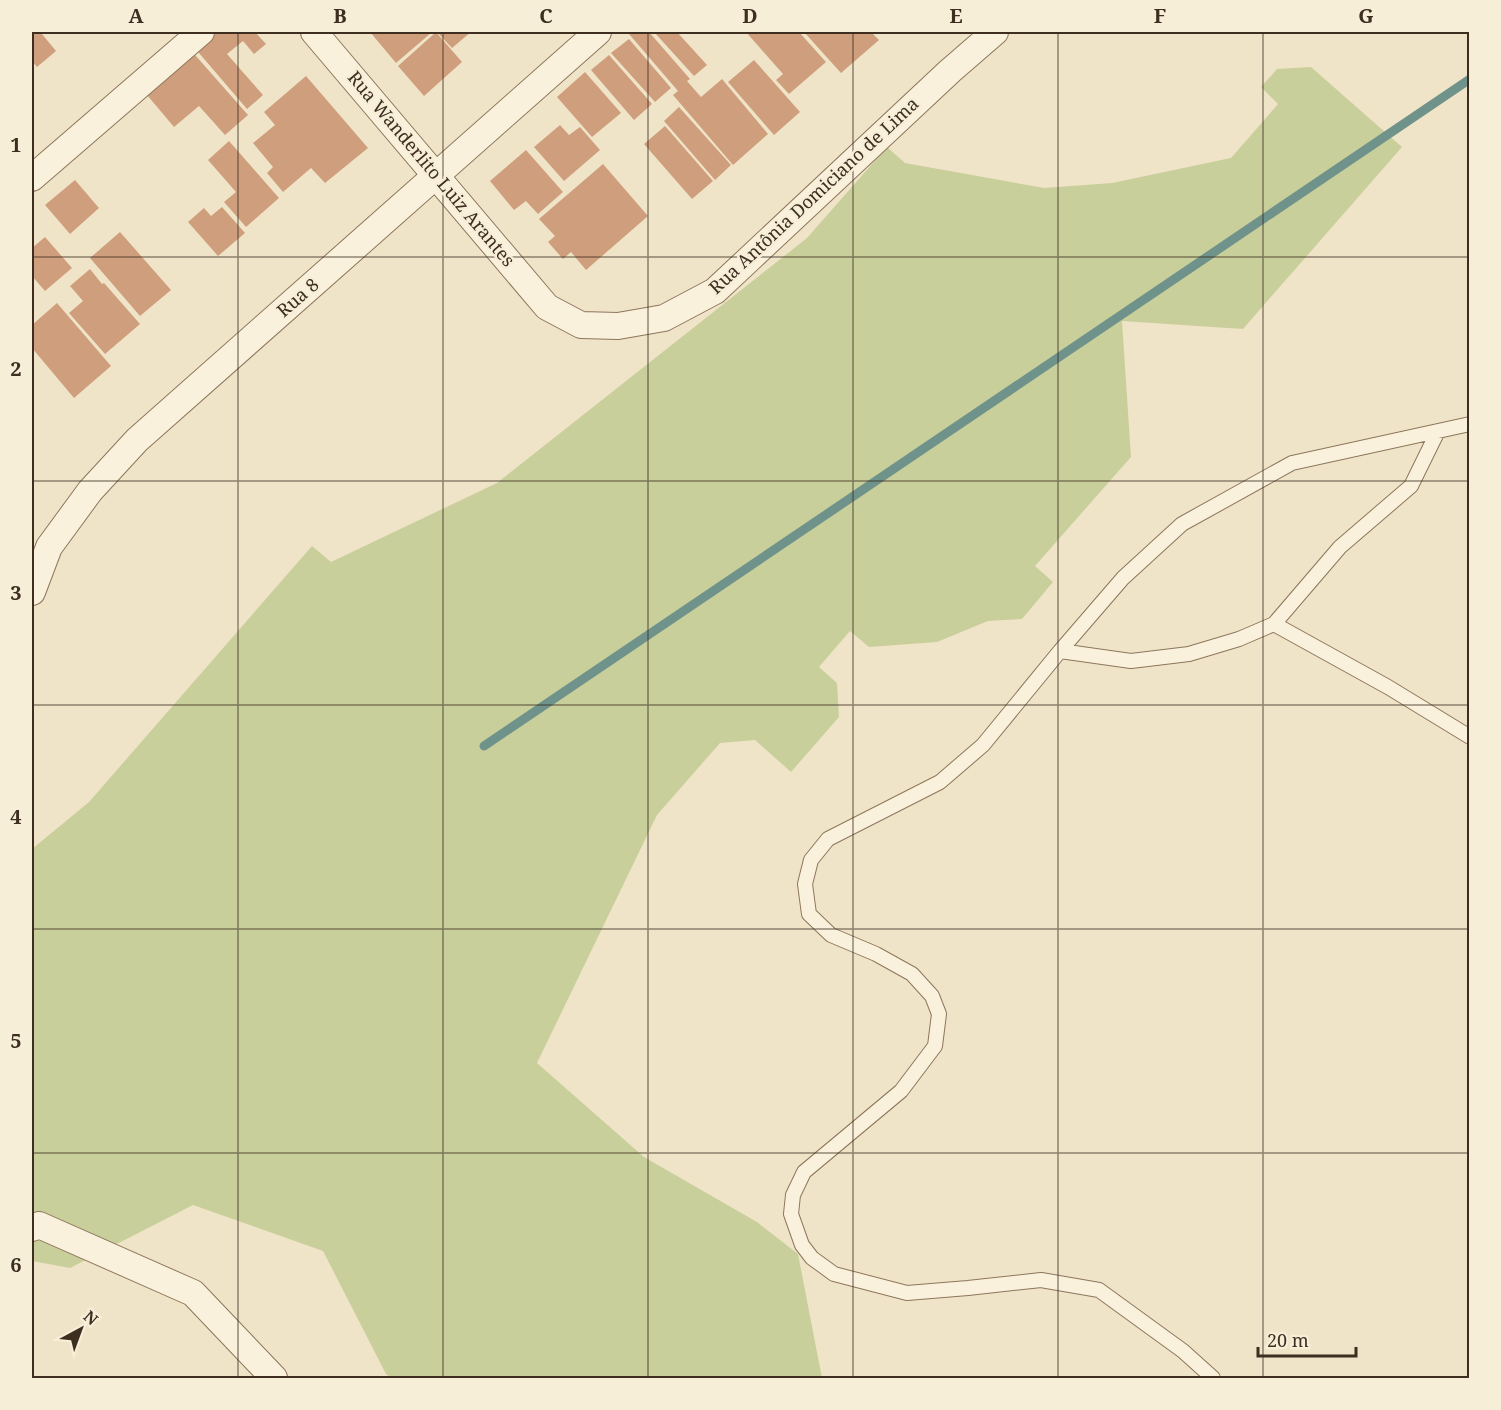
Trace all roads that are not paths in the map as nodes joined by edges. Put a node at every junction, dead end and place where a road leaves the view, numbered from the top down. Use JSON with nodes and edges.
{"nodes":[{"id":1,"x":201,"y":32,"type":"edge"},
{"id":2,"x":314,"y":32,"type":"edge"},
{"id":3,"x":598,"y":32,"type":"edge"},
{"id":4,"x":995,"y":32,"type":"edge"},
{"id":5,"x":437,"y":176,"type":"junction"},
{"id":6,"x":32,"y":178,"type":"edge"},
{"id":7,"x":547,"y":307,"type":"joint"},
{"id":8,"x":1470,"y":424,"type":"edge"},
{"id":9,"x":1438,"y":431,"type":"junction"},
{"id":10,"x":32,"y":592,"type":"edge"},
{"id":11,"x":1274,"y":624,"type":"junction"},
{"id":12,"x":1060,"y":651,"type":"junction"},
{"id":13,"x":1470,"y":736,"type":"edge"},
{"id":14,"x":32,"y":1228,"type":"edge"},
{"id":15,"x":274,"y":1378,"type":"edge"},
{"id":16,"x":1213,"y":1378,"type":"edge"}],
"edges":[{"from":1,"to":6,"type":"street"},
{"from":2,"to":5,"type":"street","name":"Rua Wanderlito Luiz Arantes"},
{"from":3,"to":5,"type":"street","name":"Rua 8"},
{"from":4,"to":7,"type":"street","name":"Rua Antônia Domiciano de Lima"},
{"from":5,"to":7,"type":"street","name":"Rua Wanderlito Luiz Arantes"},
{"from":5,"to":10,"type":"street","name":"Rua 8"},
{"from":8,"to":9,"type":"lane"},
{"from":9,"to":11,"type":"lane"},
{"from":9,"to":12,"type":"lane"},
{"from":11,"to":12,"type":"lane"},
{"from":11,"to":13,"type":"lane"},
{"from":12,"to":16,"type":"lane"},
{"from":14,"to":15,"type":"street"}]}
